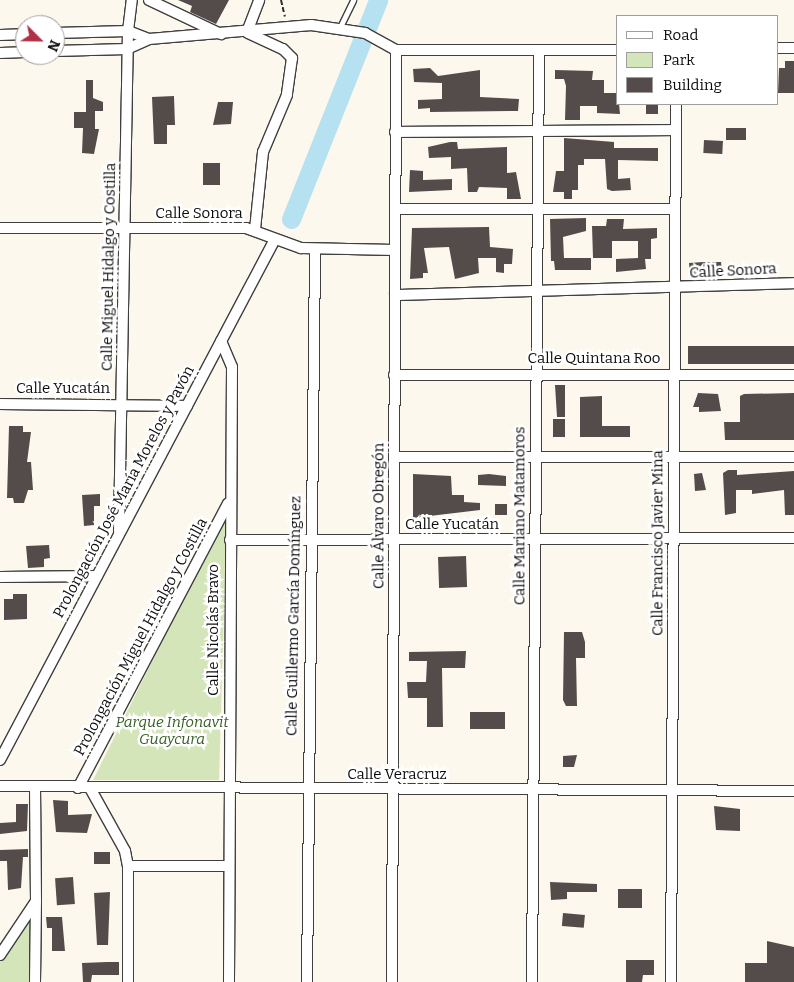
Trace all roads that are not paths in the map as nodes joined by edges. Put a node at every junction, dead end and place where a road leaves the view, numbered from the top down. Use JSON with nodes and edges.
{"nodes":[{"id":1,"x":132,"y":0,"type":"edge"},
{"id":2,"x":149,"y":0,"type":"edge"},
{"id":3,"x":259,"y":0,"type":"edge"},
{"id":4,"x":353,"y":0,"type":"edge"},
{"id":5,"x":340,"y":27,"type":"junction"},
{"id":6,"x":128,"y":31,"type":"junction"},
{"id":7,"x":247,"y":32,"type":"junction"},
{"id":8,"x":65,"y":33,"type":"edge"},
{"id":9,"x":15,"y":34,"type":"edge"},
{"id":10,"x":221,"y":34,"type":"junction"},
{"id":11,"x":0,"y":35,"type":"edge"},
{"id":12,"x":149,"y":39,"type":"junction"},
{"id":13,"x":779,"y":48,"type":"edge"},
{"id":14,"x":794,"y":48,"type":"edge"},
{"id":15,"x":128,"y":49,"type":"junction"},
{"id":16,"x":396,"y":50,"type":"junction"},
{"id":17,"x":539,"y":50,"type":"junction"},
{"id":18,"x":616,"y":50,"type":"edge"},
{"id":19,"x":15,"y":52,"type":"edge"},
{"id":20,"x":65,"y":52,"type":"edge"},
{"id":21,"x":0,"y":53,"type":"edge"},
{"id":22,"x":676,"y":105,"type":"edge"},
{"id":23,"x":676,"y":130,"type":"junction"},
{"id":24,"x":538,"y":131,"type":"junction"},
{"id":25,"x":395,"y":132,"type":"junction"},
{"id":26,"x":395,"y":209,"type":"junction"},
{"id":27,"x":538,"y":209,"type":"junction"},
{"id":28,"x":675,"y":209,"type":"junction"},
{"id":29,"x":0,"y":228,"type":"edge"},
{"id":30,"x":124,"y":230,"type":"junction"},
{"id":31,"x":255,"y":230,"type":"junction"},
{"id":32,"x":275,"y":238,"type":"junction"},
{"id":33,"x":315,"y":250,"type":"junction"},
{"id":34,"x":395,"y":250,"type":"junction"},
{"id":35,"x":794,"y":283,"type":"edge"},
{"id":36,"x":674,"y":290,"type":"junction"},
{"id":37,"x":537,"y":291,"type":"junction"},
{"id":38,"x":395,"y":295,"type":"junction"},
{"id":39,"x":221,"y":341,"type":"junction"},
{"id":40,"x":536,"y":374,"type":"junction"},
{"id":41,"x":394,"y":375,"type":"junction"},
{"id":42,"x":674,"y":375,"type":"junction"},
{"id":43,"x":794,"y":375,"type":"edge"},
{"id":44,"x":0,"y":404,"type":"edge"},
{"id":45,"x":121,"y":404,"type":"junction"},
{"id":46,"x":187,"y":406,"type":"junction"},
{"id":47,"x":394,"y":457,"type":"junction"},
{"id":48,"x":536,"y":457,"type":"junction"},
{"id":49,"x":674,"y":457,"type":"junction"},
{"id":50,"x":794,"y":457,"type":"edge"},
{"id":51,"x":230,"y":500,"type":"junction"},
{"id":52,"x":119,"y":535,"type":"junction"},
{"id":53,"x":794,"y":538,"type":"edge"},
{"id":54,"x":535,"y":539,"type":"junction"},
{"id":55,"x":674,"y":539,"type":"junction"},
{"id":56,"x":230,"y":540,"type":"junction"},
{"id":57,"x":310,"y":540,"type":"junction"},
{"id":58,"x":394,"y":540,"type":"junction"},
{"id":59,"x":97,"y":576,"type":"junction"},
{"id":60,"x":0,"y":577,"type":"edge"},
{"id":61,"x":0,"y":760,"type":"edge"},
{"id":62,"x":0,"y":786,"type":"edge"},
{"id":63,"x":35,"y":786,"type":"junction"},
{"id":64,"x":78,"y":788,"type":"junction"},
{"id":65,"x":90,"y":788,"type":"junction"},
{"id":66,"x":228,"y":789,"type":"junction"},
{"id":67,"x":393,"y":789,"type":"junction"},
{"id":68,"x":308,"y":790,"type":"junction"},
{"id":69,"x":671,"y":790,"type":"junction"},
{"id":70,"x":533,"y":791,"type":"junction"},
{"id":71,"x":794,"y":792,"type":"edge"},
{"id":72,"x":128,"y":866,"type":"junction"},
{"id":73,"x":227,"y":866,"type":"junction"},
{"id":74,"x":36,"y":901,"type":"junction"},
{"id":75,"x":0,"y":955,"type":"edge"},
{"id":76,"x":35,"y":982,"type":"edge"},
{"id":77,"x":128,"y":982,"type":"edge"},
{"id":78,"x":229,"y":982,"type":"edge"},
{"id":79,"x":307,"y":982,"type":"edge"},
{"id":80,"x":392,"y":982,"type":"edge"},
{"id":81,"x":532,"y":982,"type":"edge"},
{"id":82,"x":671,"y":982,"type":"edge"}],
"edges":[{"from":1,"to":6,"type":"street","name":"Calle Miguel Hidalgo y Costilla"},
{"from":2,"to":10,"type":"street"},
{"from":3,"to":7,"type":"street"},
{"from":4,"to":5,"type":"lane"},
{"from":5,"to":7,"type":"street"},
{"from":5,"to":16,"type":"street"},
{"from":6,"to":8,"type":"street"},
{"from":6,"to":12,"type":"street"},
{"from":6,"to":15,"type":"street","name":"Calle Miguel Hidalgo y Costilla"},
{"from":7,"to":10,"type":"street"},
{"from":7,"to":31,"type":"street"},
{"from":9,"to":11,"type":"street"},
{"from":10,"to":12,"type":"street"},
{"from":12,"to":15,"type":"street"},
{"from":13,"to":14,"type":"street"},
{"from":15,"to":20,"type":"street"},
{"from":15,"to":30,"type":"street","name":"Calle Miguel Hidalgo y Costilla"},
{"from":16,"to":17,"type":"street"},
{"from":16,"to":25,"type":"street","name":"Calle Álvaro Obregón"},
{"from":17,"to":18,"type":"street"},
{"from":17,"to":24,"type":"street","name":"Calle Mariano Matamoros"},
{"from":19,"to":21,"type":"street"},
{"from":22,"to":23,"type":"street","name":"Calle Francisco Javier Mina"},
{"from":23,"to":24,"type":"street"},
{"from":23,"to":28,"type":"street","name":"Calle Francisco Javier Mina"},
{"from":24,"to":25,"type":"street"},
{"from":24,"to":27,"type":"street","name":"Calle Mariano Matamoros"},
{"from":25,"to":26,"type":"street","name":"Calle Álvaro Obregón"},
{"from":26,"to":27,"type":"street"},
{"from":26,"to":34,"type":"street","name":"Calle Álvaro Obregón"},
{"from":27,"to":28,"type":"street"},
{"from":27,"to":37,"type":"street","name":"Calle Mariano Matamoros"},
{"from":28,"to":36,"type":"street","name":"Calle Francisco Javier Mina"},
{"from":29,"to":30,"type":"street","name":"Calle Sonora"},
{"from":30,"to":31,"type":"street","name":"Calle Sonora"},
{"from":30,"to":45,"type":"street","name":"Calle Miguel Hidalgo y Costilla"},
{"from":31,"to":32,"type":"street","name":"Calle Sonora"},
{"from":32,"to":33,"type":"street","name":"Calle Sonora"},
{"from":32,"to":39,"type":"street","name":"Prolongación José María Morelos y Pavón"},
{"from":33,"to":34,"type":"street","name":"Calle Sonora"},
{"from":33,"to":57,"type":"street","name":"Calle Guillermo García Domínguez"},
{"from":34,"to":38,"type":"street","name":"Calle Álvaro Obregón"},
{"from":35,"to":36,"type":"street","name":"Calle Sonora"},
{"from":36,"to":37,"type":"street","name":"Calle Sonora"},
{"from":36,"to":42,"type":"street","name":"Calle Francisco Javier Mina"},
{"from":37,"to":38,"type":"street","name":"Calle Sonora"},
{"from":37,"to":40,"type":"street","name":"Calle Mariano Matamoros"},
{"from":38,"to":41,"type":"street","name":"Calle Álvaro Obregón"},
{"from":39,"to":46,"type":"street","name":"Prolongación José María Morelos y Pavón"},
{"from":39,"to":51,"type":"street","name":"Calle Nicolás Bravo"},
{"from":40,"to":41,"type":"street","name":"Calle Quintana Roo"},
{"from":40,"to":42,"type":"street","name":"Calle Quintana Roo"},
{"from":40,"to":48,"type":"street","name":"Calle Mariano Matamoros"},
{"from":41,"to":47,"type":"street","name":"Calle Álvaro Obregón"},
{"from":42,"to":43,"type":"street","name":"Calle Quintana Roo"},
{"from":42,"to":49,"type":"street","name":"Calle Francisco Javier Mina"},
{"from":44,"to":45,"type":"street","name":"Calle Yucatán"},
{"from":45,"to":46,"type":"street","name":"Calle Yucatán"},
{"from":45,"to":52,"type":"street","name":"Calle Miguel Hidalgo y Costilla"},
{"from":46,"to":52,"type":"street","name":"Prolongación José María Morelos y Pavón"},
{"from":47,"to":48,"type":"street"},
{"from":47,"to":58,"type":"street","name":"Calle Álvaro Obregón"},
{"from":48,"to":49,"type":"street"},
{"from":48,"to":54,"type":"street","name":"Calle Mariano Matamoros"},
{"from":49,"to":50,"type":"street"},
{"from":49,"to":55,"type":"street","name":"Calle Francisco Javier Mina"},
{"from":51,"to":56,"type":"street","name":"Calle Nicolás Bravo"},
{"from":51,"to":64,"type":"street","name":"Prolongación Miguel Hidalgo y Costilla"},
{"from":52,"to":59,"type":"street","name":"Prolongación José María Morelos y Pavón"},
{"from":53,"to":55,"type":"street","name":"Calle Yucatán"},
{"from":54,"to":55,"type":"street","name":"Calle Yucatán"},
{"from":54,"to":58,"type":"street","name":"Calle Yucatán"},
{"from":54,"to":70,"type":"street","name":"Calle Mariano Matamoros"},
{"from":55,"to":69,"type":"street","name":"Calle Francisco Javier Mina"},
{"from":56,"to":57,"type":"street","name":"Calle Yucatán"},
{"from":56,"to":66,"type":"street","name":"Calle Nicolás Bravo"},
{"from":57,"to":58,"type":"street","name":"Calle Yucatán"},
{"from":57,"to":68,"type":"street","name":"Calle Guillermo García Domínguez"},
{"from":58,"to":67,"type":"street","name":"Calle Álvaro Obregón"},
{"from":59,"to":60,"type":"street"},
{"from":59,"to":61,"type":"street","name":"Prolongación José María Morelos y Pavón"},
{"from":62,"to":63,"type":"street","name":"Calle Veracruz"},
{"from":63,"to":64,"type":"street","name":"Calle Veracruz"},
{"from":63,"to":74,"type":"street"},
{"from":64,"to":65,"type":"street","name":"Calle Veracruz"},
{"from":65,"to":66,"type":"street","name":"Calle Veracruz"},
{"from":65,"to":72,"type":"street"},
{"from":66,"to":68,"type":"street","name":"Calle Veracruz"},
{"from":66,"to":73,"type":"street","name":"Calle Nicolás Bravo"},
{"from":67,"to":68,"type":"street","name":"Calle Veracruz"},
{"from":67,"to":70,"type":"street","name":"Calle Veracruz"},
{"from":67,"to":80,"type":"street","name":"Calle Álvaro Obregón"},
{"from":68,"to":79,"type":"street","name":"Calle Guillermo García Domínguez"},
{"from":69,"to":70,"type":"street","name":"Calle Veracruz"},
{"from":69,"to":71,"type":"street","name":"Calle Veracruz"},
{"from":69,"to":82,"type":"street","name":"Calle Francisco Javier Mina"},
{"from":70,"to":81,"type":"street","name":"Calle Mariano Matamoros"},
{"from":72,"to":73,"type":"street"},
{"from":72,"to":77,"type":"street"},
{"from":73,"to":78,"type":"street","name":"Calle Nicolás Bravo"},
{"from":74,"to":75,"type":"street"},
{"from":74,"to":76,"type":"street"}]}
